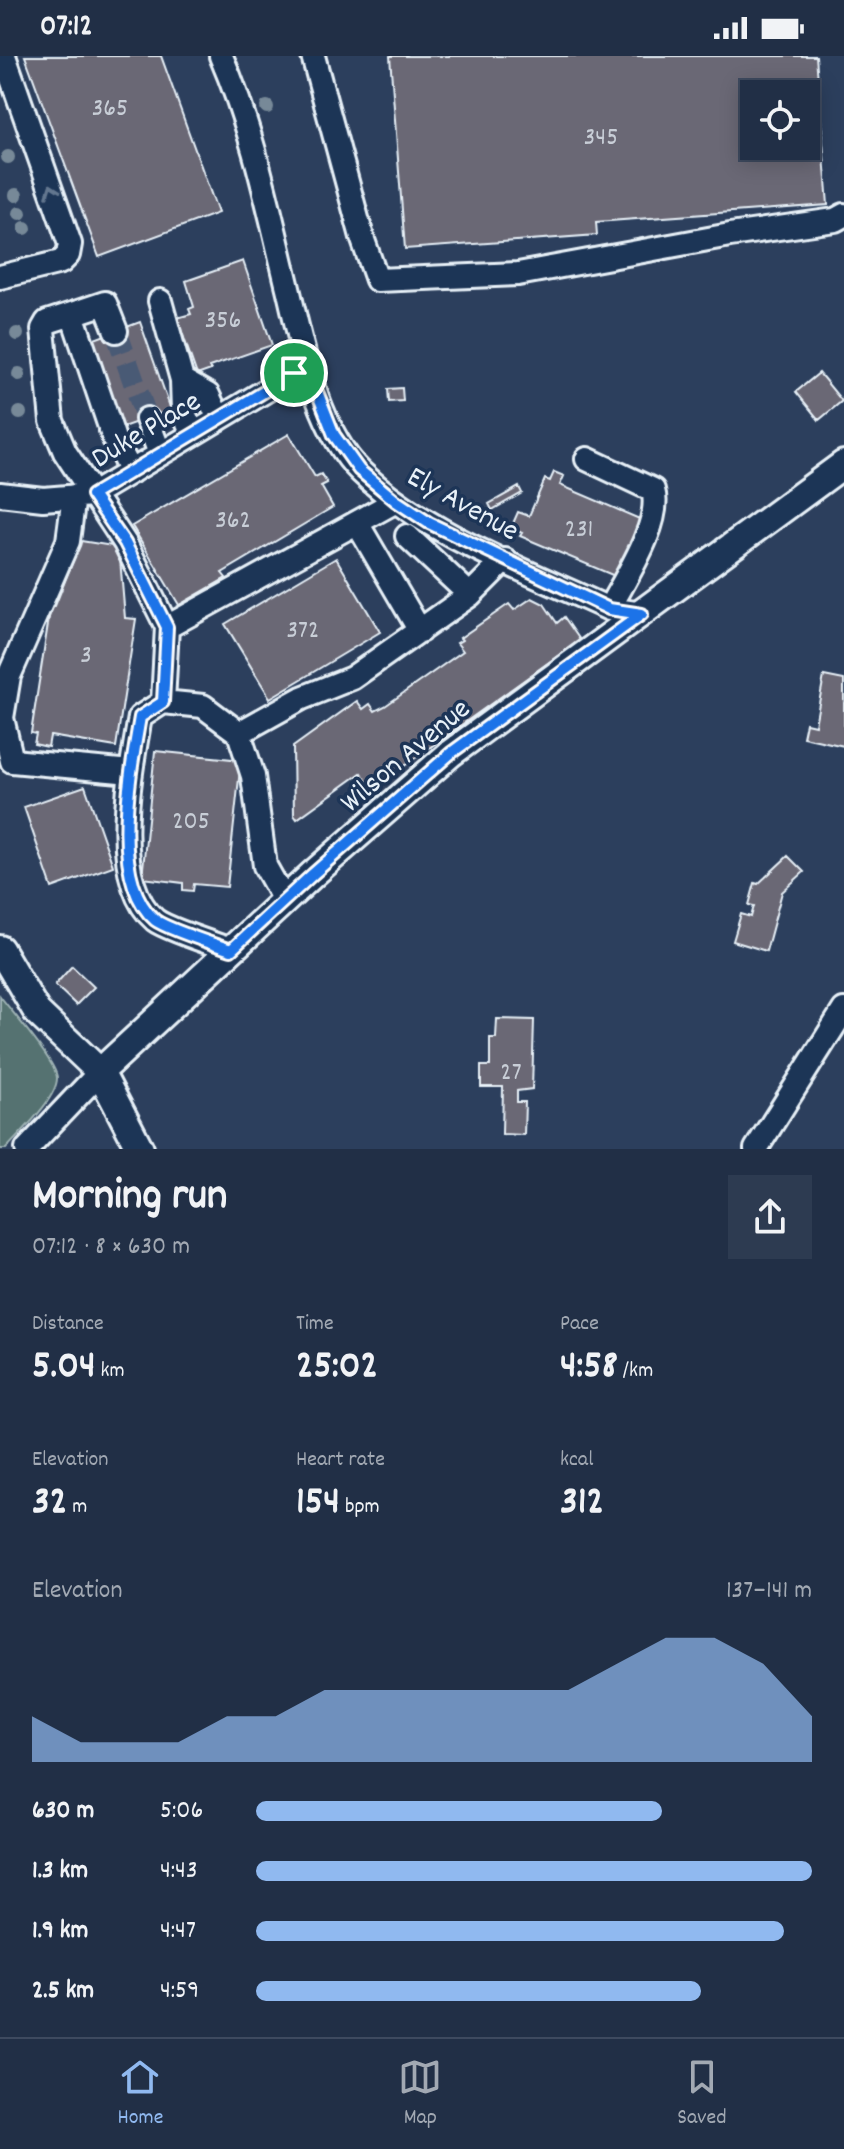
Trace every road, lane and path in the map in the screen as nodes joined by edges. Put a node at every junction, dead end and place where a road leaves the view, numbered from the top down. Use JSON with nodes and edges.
{"nodes":[{"id":1,"x":4,"y":56,"type":"edge"},
{"id":2,"x":221,"y":56,"type":"edge"},
{"id":3,"x":313,"y":56,"type":"edge"},
{"id":4,"x":844,"y":215,"type":"edge"},
{"id":5,"x":0,"y":277,"type":"edge"},
{"id":6,"x":160,"y":301,"type":"dead end"},
{"id":7,"x":72,"y":314,"type":"junction"},
{"id":8,"x":116,"y":331,"type":"tunnel mouth"},
{"id":9,"x":307,"y":366,"type":"junction"},
{"id":10,"x":182,"y":380,"type":"junction"},
{"id":11,"x":147,"y":419,"type":"tunnel mouth"},
{"id":12,"x":219,"y":419,"type":"junction"},
{"id":13,"x":193,"y":434,"type":"junction"},
{"id":14,"x":160,"y":454,"type":"junction"},
{"id":15,"x":587,"y":459,"type":"dead end"},
{"id":16,"x":842,"y":469,"type":"edge"},
{"id":17,"x":131,"y":472,"type":"junction"},
{"id":18,"x":0,"y":494,"type":"edge"},
{"id":19,"x":83,"y":496,"type":"junction"},
{"id":20,"x":396,"y":501,"type":"junction"},
{"id":21,"x":357,"y":523,"type":"junction"},
{"id":22,"x":407,"y":536,"type":"dead end"},
{"id":23,"x":505,"y":560,"type":"junction"},
{"id":24,"x":470,"y":595,"type":"junction"},
{"id":25,"x":609,"y":609,"type":"junction"},
{"id":26,"x":642,"y":614,"type":"junction"},
{"id":27,"x":167,"y":627,"type":"junction"},
{"id":28,"x":420,"y":631,"type":"junction"},
{"id":29,"x":163,"y":702,"type":"junction"},
{"id":30,"x":239,"y":733,"type":"junction"},
{"id":31,"x":131,"y":772,"type":"junction"},
{"id":32,"x":284,"y":900,"type":"junction"},
{"id":33,"x":0,"y":949,"type":"edge"},
{"id":34,"x":231,"y":950,"type":"junction"},
{"id":35,"x":844,"y":1010,"type":"edge"},
{"id":36,"x":100,"y":1072,"type":"junction"},
{"id":37,"x":27,"y":1149,"type":"edge"},
{"id":38,"x":140,"y":1149,"type":"edge"},
{"id":39,"x":756,"y":1149,"type":"edge"}],
"edges":[{"from":5,"to":1,"type":"street","one_way":true},
{"from":2,"to":9,"type":"street","name":"Ely Avenue"},
{"from":3,"to":4,"type":"street"},
{"from":6,"to":10,"type":"street"},
{"from":7,"to":8,"type":"street"},
{"from":7,"to":17,"type":"street"},
{"from":7,"to":19,"type":"street"},
{"from":9,"to":12,"type":"street","name":"Duke Place"},
{"from":9,"to":20,"type":"street","name":"Ely Avenue"},
{"from":10,"to":12,"type":"street"},
{"from":10,"to":13,"type":"street"},
{"from":11,"to":14,"type":"street"},
{"from":12,"to":13,"type":"street","name":"Duke Place"},
{"from":13,"to":14,"type":"street","name":"Duke Place"},
{"from":14,"to":17,"type":"street","name":"Duke Place"},
{"from":15,"to":25,"type":"street"},
{"from":16,"to":26,"type":"main road","name":"Wilson Avenue"},
{"from":17,"to":19,"type":"street","name":"Duke Place"},
{"from":18,"to":19,"type":"street","name":"Duke Place"},
{"from":19,"to":27,"type":"street"},
{"from":19,"to":31,"type":"street"},
{"from":20,"to":21,"type":"street"},
{"from":20,"to":23,"type":"street","name":"Ely Avenue"},
{"from":21,"to":27,"type":"street"},
{"from":21,"to":28,"type":"street"},
{"from":22,"to":24,"type":"street"},
{"from":23,"to":24,"type":"street"},
{"from":23,"to":25,"type":"street","name":"Ely Avenue"},
{"from":24,"to":28,"type":"street"},
{"from":25,"to":26,"type":"street","name":"Ely Avenue"},
{"from":26,"to":32,"type":"main road","name":"Wilson Avenue"},
{"from":27,"to":29,"type":"street"},
{"from":28,"to":30,"type":"street"},
{"from":29,"to":30,"type":"street"},
{"from":29,"to":31,"type":"street"},
{"from":30,"to":32,"type":"street"},
{"from":31,"to":34,"type":"street"},
{"from":32,"to":34,"type":"main road","name":"Wilson Avenue"},
{"from":33,"to":36,"type":"main road"},
{"from":34,"to":36,"type":"main road","name":"Wilson Avenue"},
{"from":35,"to":39,"type":"street"},
{"from":36,"to":37,"type":"street"},
{"from":36,"to":38,"type":"main road"}]}
